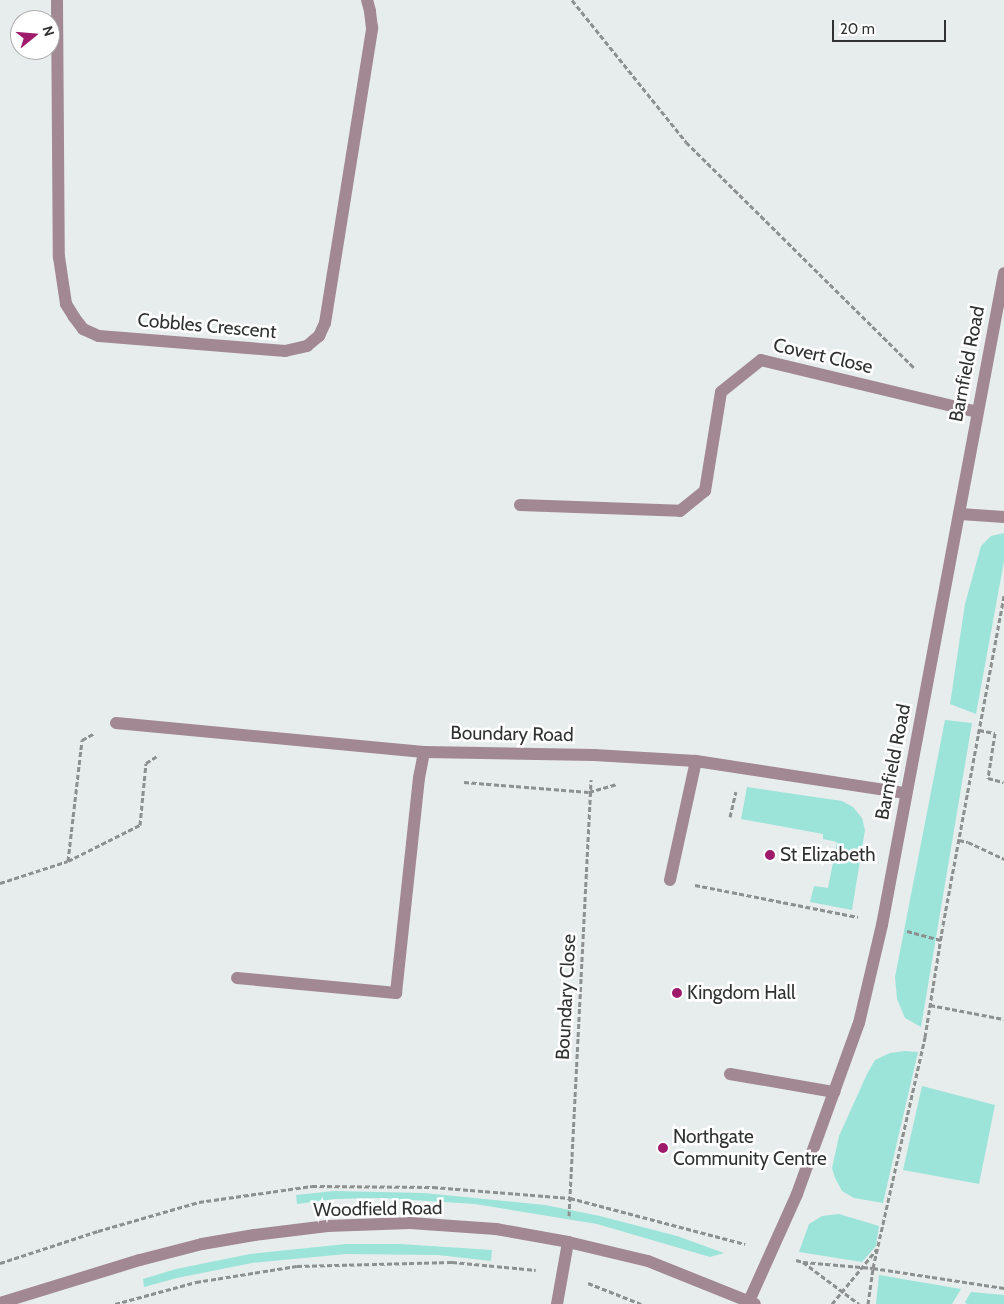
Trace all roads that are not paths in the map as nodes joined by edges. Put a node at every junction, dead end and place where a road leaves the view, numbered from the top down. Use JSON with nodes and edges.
{"nodes":[{"id":1,"x":57,"y":0,"type":"edge"},
{"id":2,"x":366,"y":0,"type":"edge"},
{"id":3,"x":1004,"y":273,"type":"edge"},
{"id":4,"x":977,"y":412,"type":"junction"},
{"id":5,"x":520,"y":506,"type":"dead end"},
{"id":6,"x":960,"y":514,"type":"junction"},
{"id":7,"x":1004,"y":517,"type":"edge"},
{"id":8,"x":116,"y":723,"type":"road end"},
{"id":9,"x":424,"y":752,"type":"junction"},
{"id":10,"x":696,"y":761,"type":"junction"},
{"id":11,"x":906,"y":793,"type":"junction"},
{"id":12,"x":670,"y":880,"type":"road end"},
{"id":13,"x":237,"y":978,"type":"dead end"},
{"id":14,"x":730,"y":1074,"type":"dead end"},
{"id":15,"x":834,"y":1092,"type":"junction"},
{"id":16,"x":568,"y":1242,"type":"junction"},
{"id":17,"x":752,"y":1302,"type":"edge"},
{"id":18,"x":0,"y":1303,"type":"edge"},
{"id":19,"x":557,"y":1304,"type":"edge"}],
"edges":[{"from":1,"to":2,"type":"street","name":"Cobbles Crescent"},
{"from":3,"to":4,"type":"street","name":"Barnfield Road"},
{"from":4,"to":5,"type":"street","name":"Covert Close"},
{"from":4,"to":6,"type":"street","name":"Barnfield Road"},
{"from":6,"to":7,"type":"street"},
{"from":6,"to":11,"type":"street","name":"Barnfield Road"},
{"from":8,"to":9,"type":"street","name":"Boundary Road"},
{"from":9,"to":10,"type":"street","name":"Boundary Road"},
{"from":9,"to":13,"type":"street"},
{"from":10,"to":11,"type":"street","name":"Boundary Road"},
{"from":10,"to":12,"type":"street"},
{"from":11,"to":15,"type":"street","name":"Barnfield Road"},
{"from":14,"to":15,"type":"street"},
{"from":15,"to":17,"type":"street","name":"Barnfield Road"},
{"from":16,"to":17,"type":"street","name":"Woodfield Road"},
{"from":16,"to":18,"type":"street","name":"Woodfield Road"},
{"from":16,"to":19,"type":"street"}]}
